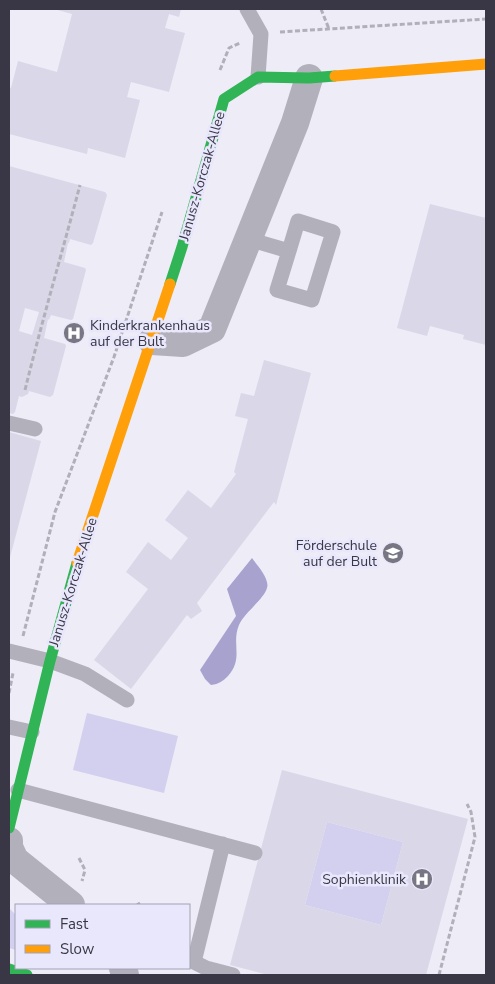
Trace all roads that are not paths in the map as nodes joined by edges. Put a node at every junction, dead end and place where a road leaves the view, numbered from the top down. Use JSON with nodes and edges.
{"nodes":[{"id":1,"x":247,"y":9,"type":"edge"},
{"id":2,"x":486,"y":64,"type":"edge"},
{"id":3,"x":258,"y":77,"type":"junction"},
{"id":4,"x":309,"y":78,"type":"junction"},
{"id":5,"x":248,"y":238,"type":"junction"},
{"id":6,"x":289,"y":251,"type":"junction"},
{"id":7,"x":152,"y":341,"type":"junction"},
{"id":8,"x":9,"y":423,"type":"edge"},
{"id":9,"x":35,"y":428,"type":"dead end"},
{"id":10,"x":9,"y":650,"type":"edge"},
{"id":11,"x":50,"y":660,"type":"junction"},
{"id":12,"x":127,"y":700,"type":"dead end"},
{"id":13,"x":9,"y":727,"type":"edge"},
{"id":14,"x":32,"y":732,"type":"junction"},
{"id":15,"x":18,"y":790,"type":"junction"},
{"id":16,"x":9,"y":828,"type":"edge"},
{"id":17,"x":9,"y":841,"type":"edge"},
{"id":18,"x":223,"y":844,"type":"junction"},
{"id":19,"x":9,"y":847,"type":"edge"},
{"id":20,"x":255,"y":853,"type":"dead end"},
{"id":21,"x":76,"y":896,"type":"edge"},
{"id":22,"x":9,"y":969,"type":"edge"},
{"id":23,"x":27,"y":975,"type":"edge"},
{"id":24,"x":232,"y":975,"type":"edge"}],
"edges":[{"from":1,"to":3,"type":"lane"},
{"from":2,"to":4,"type":"street"},
{"from":3,"to":4,"type":"street"},
{"from":3,"to":7,"type":"street","name":"Janusz-Korczak-Allee"},
{"from":4,"to":5,"type":"street"},
{"from":5,"to":6,"type":"lane"},
{"from":5,"to":7,"type":"street"},
{"from":6,"to":6,"type":"lane"},
{"from":7,"to":11,"type":"street","name":"Janusz-Korczak-Allee"},
{"from":8,"to":9,"type":"lane"},
{"from":10,"to":11,"type":"lane"},
{"from":11,"to":12,"type":"lane"},
{"from":11,"to":14,"type":"street","name":"Janusz-Korczak-Allee"},
{"from":13,"to":14,"type":"lane"},
{"from":14,"to":15,"type":"street","name":"Janusz-Korczak-Allee"},
{"from":15,"to":16,"type":"street","name":"Janusz-Korczak-Allee"},
{"from":15,"to":18,"type":"lane"},
{"from":17,"to":19,"type":"street"},
{"from":18,"to":20,"type":"lane"},
{"from":18,"to":24,"type":"lane"},
{"from":19,"to":21,"type":"street"},
{"from":22,"to":23,"type":"street"}]}
